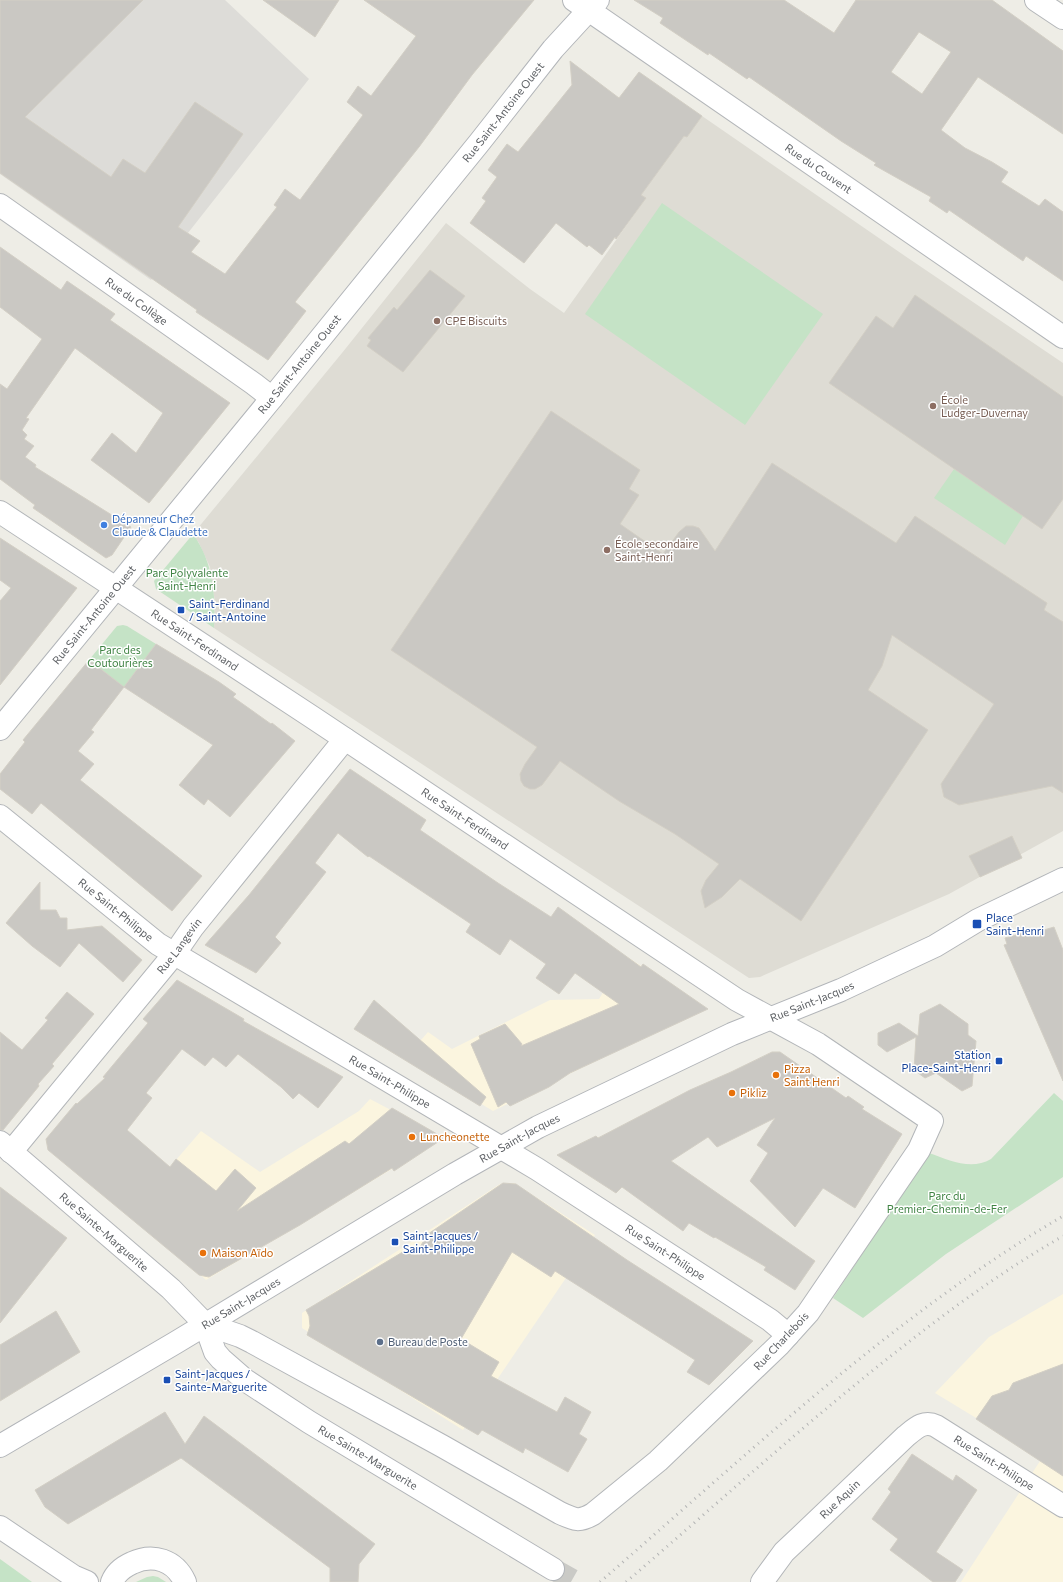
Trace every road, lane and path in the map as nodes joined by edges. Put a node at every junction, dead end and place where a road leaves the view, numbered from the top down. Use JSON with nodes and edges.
{"nodes":[{"id":1,"x":1036,"y":0,"type":"edge"},
{"id":2,"x":587,"y":3,"type":"edge"},
{"id":3,"x":1063,"y":18,"type":"edge"},
{"id":4,"x":0,"y":205,"type":"edge"},
{"id":5,"x":1063,"y":337,"type":"edge"},
{"id":6,"x":272,"y":398,"type":"junction"},
{"id":7,"x":0,"y":512,"type":"edge"},
{"id":8,"x":115,"y":588,"type":"junction"},
{"id":9,"x":0,"y":729,"type":"edge"},
{"id":10,"x":345,"y":739,"type":"junction"},
{"id":11,"x":0,"y":816,"type":"edge"},
{"id":12,"x":1063,"y":879,"type":"edge"},
{"id":13,"x":174,"y":953,"type":"junction"},
{"id":14,"x":770,"y":1019,"type":"junction"},
{"id":15,"x":932,"y":1121,"type":"joint"},
{"id":16,"x":6,"y":1147,"type":"edge"},
{"id":17,"x":500,"y":1147,"type":"junction"},
{"id":18,"x":205,"y":1324,"type":"junction"},
{"id":19,"x":788,"y":1335,"type":"junction"},
{"id":20,"x":924,"y":1424,"type":"joint"},
{"id":21,"x":0,"y":1446,"type":"edge"},
{"id":22,"x":1063,"y":1506,"type":"edge"},
{"id":23,"x":583,"y":1519,"type":"joint"},
{"id":24,"x":0,"y":1527,"type":"edge"},
{"id":25,"x":553,"y":1569,"type":"tunnel mouth"},
{"id":26,"x":87,"y":1582,"type":"edge"},
{"id":27,"x":112,"y":1582,"type":"edge"},
{"id":28,"x":185,"y":1582,"type":"edge"},
{"id":29,"x":762,"y":1582,"type":"edge"}],
"edges":[{"from":1,"to":3,"type":"street"},
{"from":2,"to":5,"type":"street","name":"Rue du Couvent"},
{"from":2,"to":6,"type":"street","name":"Rue Saint-Antoine Ouest"},
{"from":4,"to":6,"type":"street","name":"Rue du Collège"},
{"from":6,"to":8,"type":"street","name":"Rue Saint-Antoine Ouest"},
{"from":7,"to":8,"type":"street","name":"Rue Saint-Ferdinand"},
{"from":8,"to":9,"type":"street","name":"Rue Saint-Antoine Ouest"},
{"from":8,"to":10,"type":"street","name":"Rue Saint-Ferdinand"},
{"from":10,"to":13,"type":"street","name":"Rue Langevin"},
{"from":10,"to":14,"type":"street","name":"Rue Saint-Ferdinand"},
{"from":11,"to":13,"type":"street","name":"Rue Saint-Philippe"},
{"from":12,"to":14,"type":"street","name":"Rue Saint-Jacques"},
{"from":13,"to":16,"type":"street","name":"Rue Langevin"},
{"from":13,"to":17,"type":"street","name":"Rue Saint-Philippe"},
{"from":14,"to":15,"type":"street","name":"Rue Saint-Ferdinand"},
{"from":14,"to":17,"type":"street","name":"Rue Saint-Jacques"},
{"from":15,"to":19,"type":"street","name":"Rue Charlebois"},
{"from":16,"to":18,"type":"street","name":"Rue Sainte-Marguerite"},
{"from":17,"to":18,"type":"street","name":"Rue Saint-Jacques"},
{"from":17,"to":19,"type":"street","name":"Rue Saint-Philippe"},
{"from":18,"to":21,"type":"street","name":"Rue Saint-Jacques"},
{"from":18,"to":23,"type":"street","name":"Rue Sainte-Marguerite"},
{"from":18,"to":25,"type":"street","name":"Rue Sainte-Marguerite"},
{"from":19,"to":23,"type":"street","name":"Rue Charlebois"},
{"from":20,"to":22,"type":"street","name":"Rue Saint-Philippe"},
{"from":20,"to":29,"type":"street","name":"Rue Aquin"},
{"from":24,"to":26,"type":"street"},
{"from":27,"to":28,"type":"street"}]}
